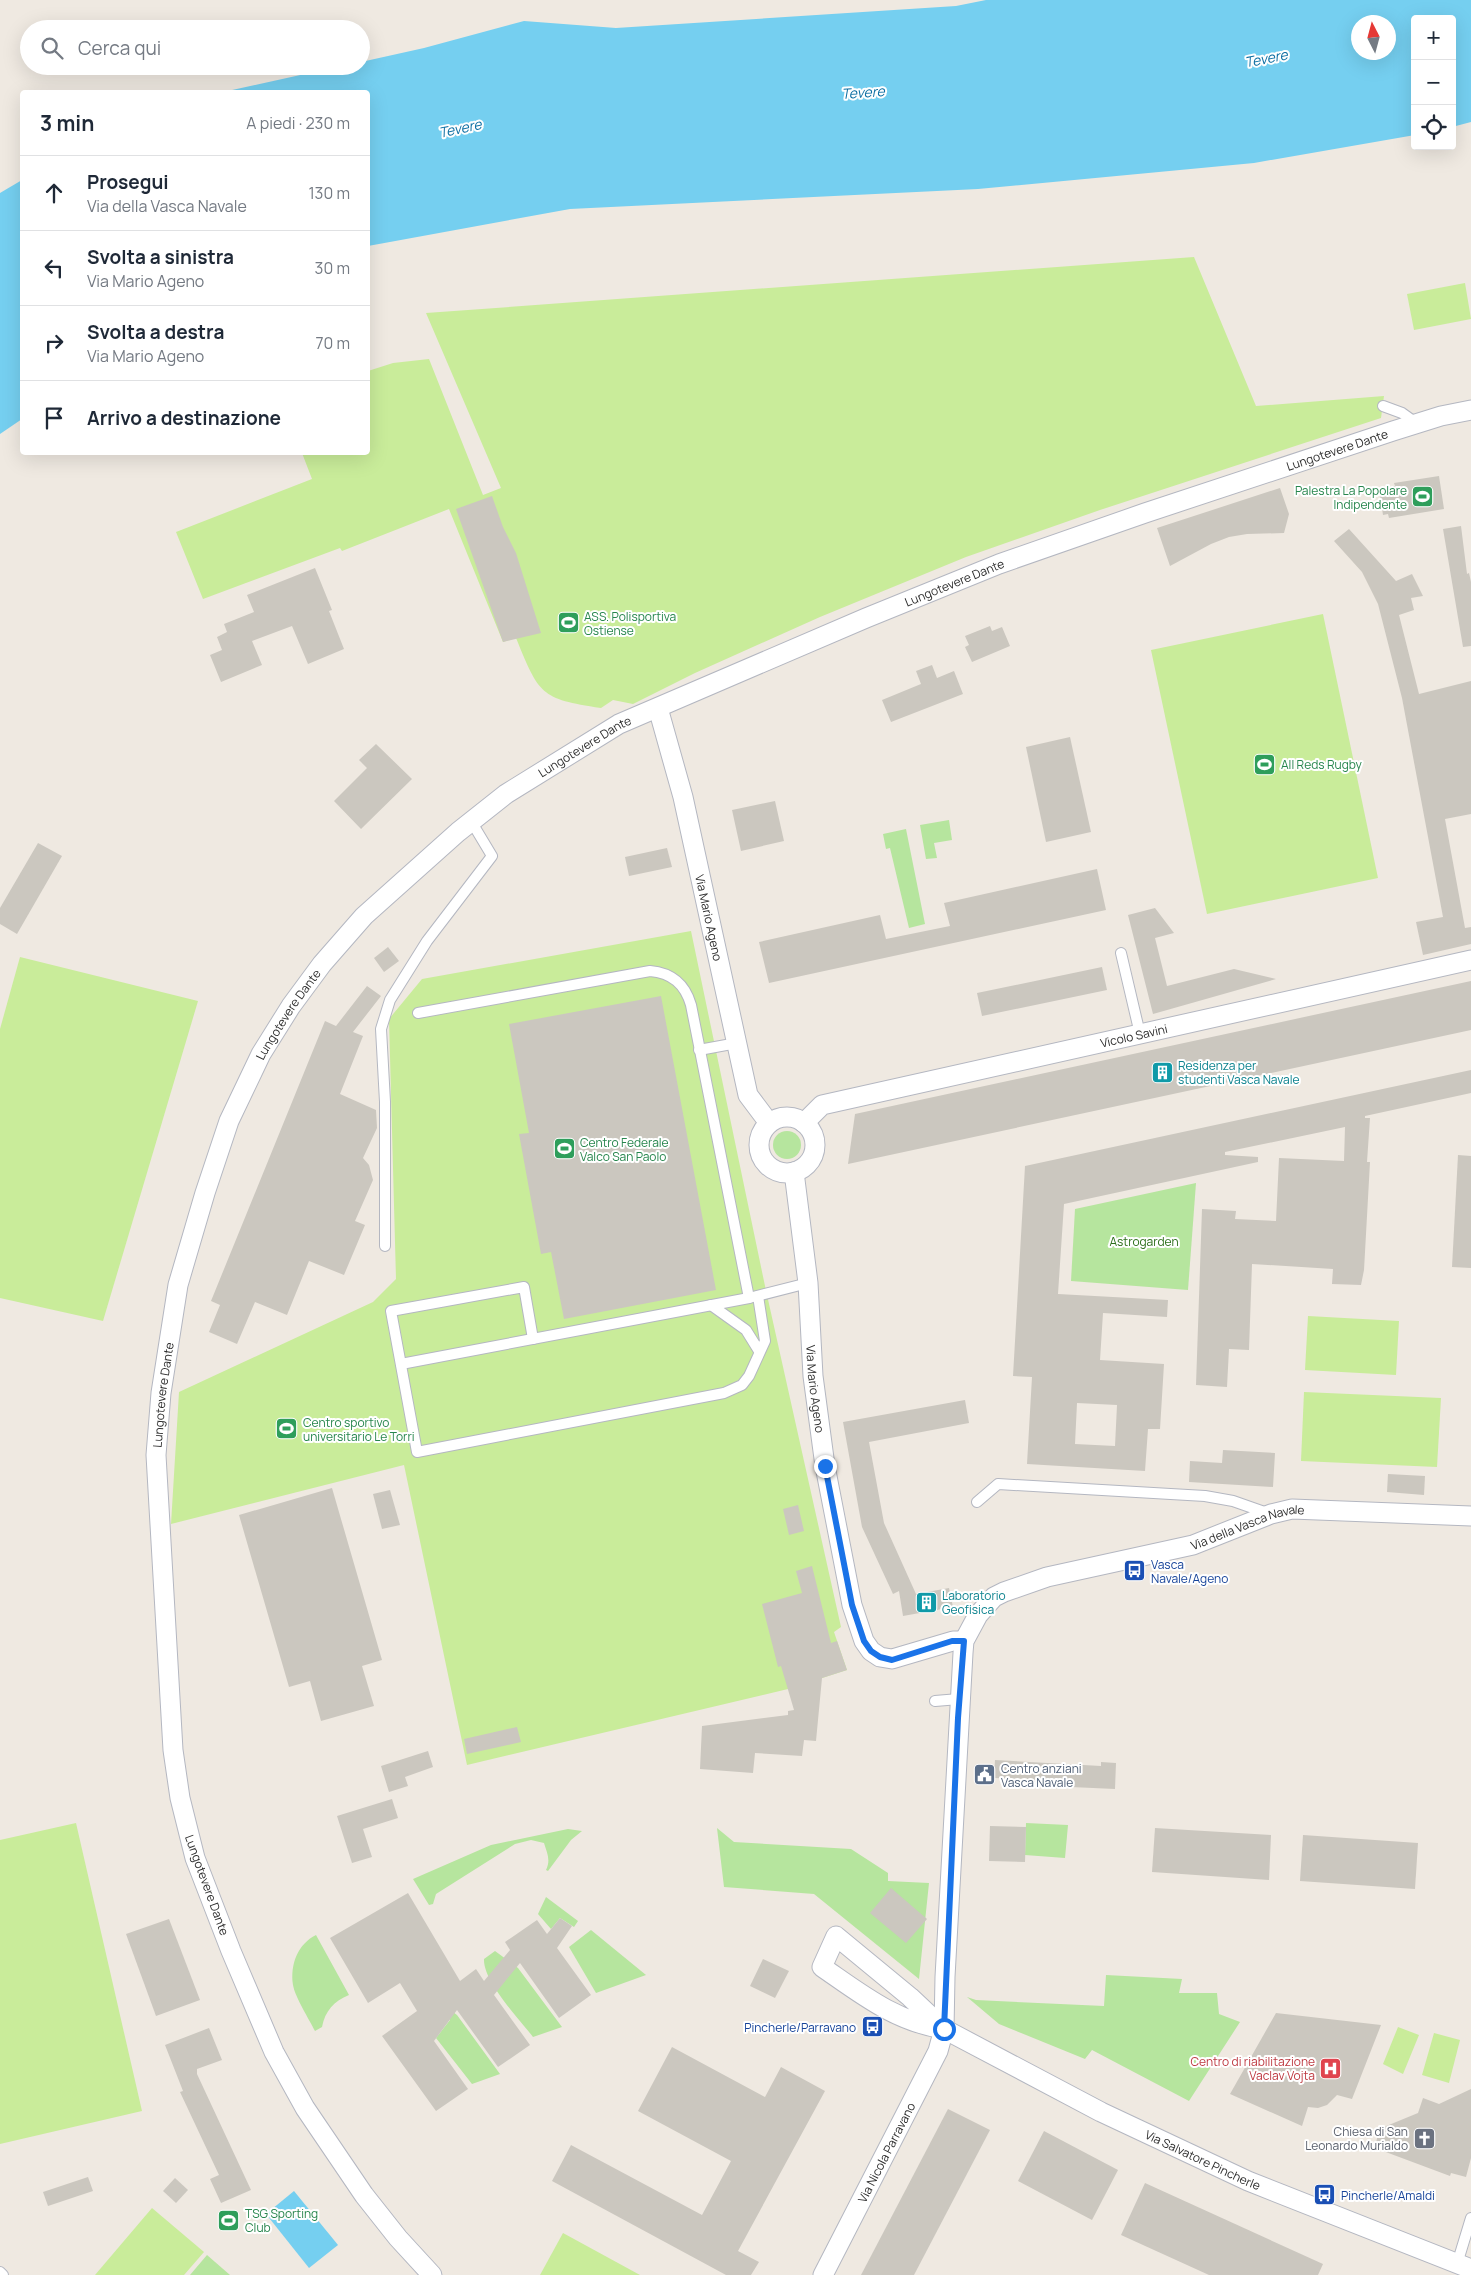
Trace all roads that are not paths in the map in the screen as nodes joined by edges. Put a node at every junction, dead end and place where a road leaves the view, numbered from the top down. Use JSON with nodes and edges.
{"nodes":[{"id":1,"x":1383,"y":406,"type":"dead end"},
{"id":2,"x":1471,"y":410,"type":"edge"},
{"id":3,"x":1416,"y":423,"type":"junction"},
{"id":4,"x":658,"y":708,"type":"junction"},
{"id":5,"x":471,"y":821,"type":"junction"},
{"id":6,"x":1122,"y":954,"type":"dead end"},
{"id":7,"x":1471,"y":960,"type":"edge"},
{"id":8,"x":418,"y":1013,"type":"dead end"},
{"id":9,"x":1140,"y":1034,"type":"junction"},
{"id":10,"x":737,"y":1043,"type":"junction"},
{"id":11,"x":699,"y":1050,"type":"junction"},
{"id":12,"x":804,"y":1122,"type":"junction"},
{"id":13,"x":769,"y":1123,"type":"junction"},
{"id":14,"x":794,"y":1172,"type":"junction"},
{"id":15,"x":385,"y":1246,"type":"dead end"},
{"id":16,"x":808,"y":1283,"type":"junction"},
{"id":17,"x":753,"y":1297,"type":"junction"},
{"id":18,"x":711,"y":1306,"type":"junction"},
{"id":19,"x":533,"y":1339,"type":"junction"},
{"id":20,"x":759,"y":1351,"type":"junction"},
{"id":21,"x":400,"y":1364,"type":"junction"},
{"id":22,"x":977,"y":1502,"type":"dead end"},
{"id":23,"x":1271,"y":1514,"type":"junction"},
{"id":24,"x":1471,"y":1516,"type":"edge"},
{"id":25,"x":964,"y":1641,"type":"junction"},
{"id":26,"x":959,"y":1700,"type":"junction"},
{"id":27,"x":935,"y":1701,"type":"dead end"},
{"id":28,"x":944,"y":2029,"type":"junction"},
{"id":29,"x":1471,"y":2218,"type":"edge"},
{"id":30,"x":1460,"y":2269,"type":"edge"},
{"id":31,"x":0,"y":2272,"type":"edge"},
{"id":32,"x":3,"y":2275,"type":"edge"},
{"id":33,"x":432,"y":2275,"type":"edge"},
{"id":34,"x":823,"y":2275,"type":"edge"}],
"edges":[{"from":1,"to":3,"type":"lane"},
{"from":2,"to":3,"type":"street","name":"Lungotevere Dante"},
{"from":3,"to":4,"type":"street","name":"Lungotevere Dante"},
{"from":4,"to":5,"type":"street","name":"Lungotevere Dante"},
{"from":4,"to":10,"type":"street","name":"Via Mario Ageno"},
{"from":5,"to":15,"type":"lane"},
{"from":5,"to":33,"type":"street","name":"Lungotevere Dante"},
{"from":6,"to":9,"type":"lane"},
{"from":7,"to":9,"type":"street","name":"Vicolo Savini"},
{"from":8,"to":11,"type":"lane"},
{"from":9,"to":12,"type":"street","name":"Vicolo Savini"},
{"from":10,"to":11,"type":"lane"},
{"from":10,"to":13,"type":"street","name":"Via Mario Ageno"},
{"from":11,"to":17,"type":"lane"},
{"from":12,"to":13,"type":"street"},
{"from":12,"to":14,"type":"street"},
{"from":13,"to":14,"type":"street"},
{"from":14,"to":16,"type":"street","name":"Via Mario Ageno"},
{"from":16,"to":17,"type":"lane"},
{"from":16,"to":25,"type":"street","name":"Via Mario Ageno"},
{"from":17,"to":18,"type":"lane"},
{"from":17,"to":20,"type":"lane"},
{"from":18,"to":19,"type":"lane"},
{"from":18,"to":20,"type":"lane"},
{"from":19,"to":21,"type":"lane"},
{"from":19,"to":21,"type":"lane"},
{"from":20,"to":21,"type":"lane"},
{"from":22,"to":23,"type":"lane"},
{"from":23,"to":24,"type":"street","name":"Via della Vasca Navale"},
{"from":23,"to":25,"type":"street","name":"Via della Vasca Navale"},
{"from":25,"to":26,"type":"street","name":"Via della Vasca Navale"},
{"from":26,"to":27,"type":"lane"},
{"from":26,"to":28,"type":"street","name":"Via della Vasca Navale"},
{"from":28,"to":28,"type":"street"},
{"from":28,"to":30,"type":"street","name":"Via Salvatore Pincherle"},
{"from":28,"to":34,"type":"street","name":"Via Nicola Parravano"},
{"from":29,"to":30,"type":"lane"},
{"from":31,"to":32,"type":"lane"}]}
